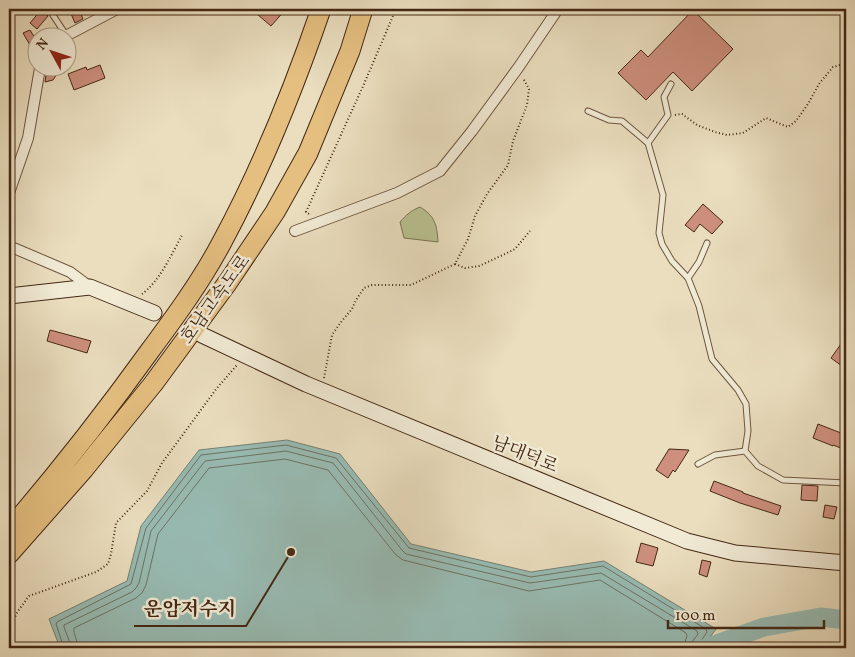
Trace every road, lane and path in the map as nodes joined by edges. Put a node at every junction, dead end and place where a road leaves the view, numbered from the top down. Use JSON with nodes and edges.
{"nodes":[{"id":1,"x":49,"y":9,"type":"edge"},
{"id":2,"x":117,"y":9,"type":"edge"},
{"id":3,"x":321,"y":9,"type":"edge"},
{"id":4,"x":363,"y":9,"type":"edge"},
{"id":5,"x":396,"y":9,"type":"edge"},
{"id":6,"x":558,"y":9,"type":"edge"},
{"id":7,"x":101,"y":13,"type":"edge"},
{"id":8,"x":60,"y":28,"type":"edge"},
{"id":9,"x":77,"y":28,"type":"edge"},
{"id":10,"x":846,"y":63,"type":"edge"},
{"id":11,"x":518,"y":68,"type":"junction"},
{"id":12,"x":38,"y":78,"type":"edge"},
{"id":13,"x":671,"y":84,"type":"dead end"},
{"id":14,"x":588,"y":111,"type":"dead end"},
{"id":15,"x":668,"y":115,"type":"junction"},
{"id":16,"x":648,"y":142,"type":"junction"},
{"id":17,"x":9,"y":193,"type":"edge"},
{"id":18,"x":319,"y":222,"type":"junction"},
{"id":19,"x":295,"y":230,"type":"dead end"},
{"id":20,"x":530,"y":231,"type":"dead end"},
{"id":21,"x":182,"y":235,"type":"dead end"},
{"id":22,"x":707,"y":243,"type":"dead end"},
{"id":23,"x":9,"y":246,"type":"edge"},
{"id":24,"x":456,"y":264,"type":"junction"},
{"id":25,"x":688,"y":278,"type":"junction"},
{"id":26,"x":90,"y":287,"type":"junction"},
{"id":27,"x":9,"y":296,"type":"edge"},
{"id":28,"x":130,"y":303,"type":"junction"},
{"id":29,"x":154,"y":313,"type":"dead end"},
{"id":30,"x":202,"y":335,"type":"dead end"},
{"id":31,"x":244,"y":355,"type":"junction"},
{"id":32,"x":320,"y":390,"type":"junction"},
{"id":33,"x":745,"y":451,"type":"junction"},
{"id":34,"x":698,"y":464,"type":"dead end"},
{"id":35,"x":846,"y":483,"type":"edge"},
{"id":36,"x":9,"y":530,"type":"edge"},
{"id":37,"x":9,"y":554,"type":"edge"},
{"id":38,"x":846,"y":563,"type":"edge"},
{"id":39,"x":9,"y":629,"type":"edge"}],
"edges":[{"from":1,"to":8,"type":"lane"},
{"from":2,"to":7,"type":"street"},
{"from":3,"to":36,"type":"highway","name":"호남고속도로"},
{"from":4,"to":37,"type":"highway","name":"호남고속도로"},
{"from":5,"to":18,"type":"path"},
{"from":6,"to":11,"type":"street"},
{"from":7,"to":9,"type":"street"},
{"from":10,"to":15,"type":"path"},
{"from":11,"to":18,"type":"street"},
{"from":11,"to":24,"type":"path"},
{"from":12,"to":17,"type":"street"},
{"from":13,"to":15,"type":"lane"},
{"from":14,"to":16,"type":"lane"},
{"from":15,"to":16,"type":"lane"},
{"from":16,"to":25,"type":"lane"},
{"from":18,"to":19,"type":"street"},
{"from":20,"to":24,"type":"path"},
{"from":21,"to":28,"type":"path"},
{"from":22,"to":25,"type":"lane"},
{"from":23,"to":26,"type":"street"},
{"from":24,"to":32,"type":"path"},
{"from":25,"to":33,"type":"lane"},
{"from":26,"to":27,"type":"main road"},
{"from":26,"to":28,"type":"main road"},
{"from":28,"to":29,"type":"main road"},
{"from":30,"to":31,"type":"main road","name":"남대덕로"},
{"from":31,"to":32,"type":"main road","name":"남대덕로"},
{"from":31,"to":39,"type":"path"},
{"from":32,"to":38,"type":"main road","name":"남대덕로"},
{"from":33,"to":34,"type":"lane"},
{"from":33,"to":35,"type":"lane"}]}
